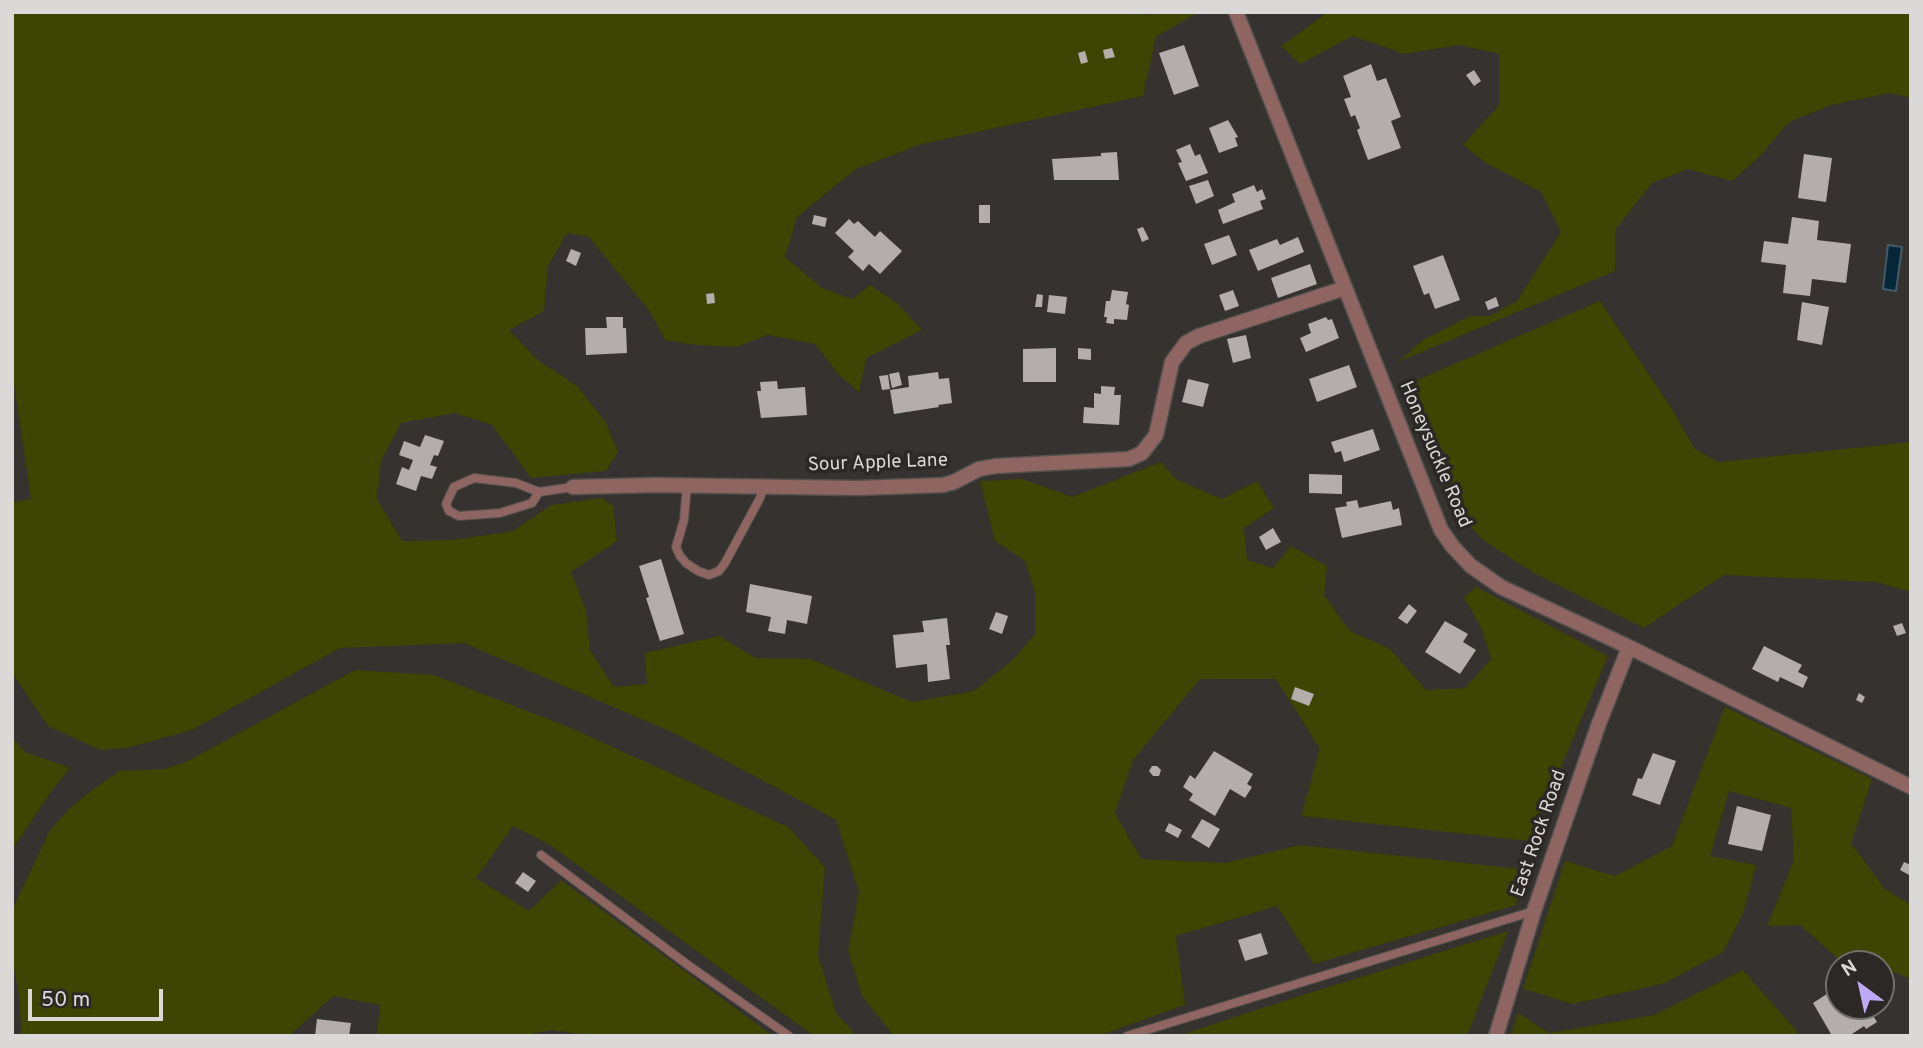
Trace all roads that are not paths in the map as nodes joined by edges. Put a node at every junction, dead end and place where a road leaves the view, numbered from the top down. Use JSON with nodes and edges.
{"nodes":[{"id":1,"x":1236,"y":12,"type":"edge"},
{"id":2,"x":1345,"y":288,"type":"junction"},
{"id":3,"x":687,"y":485,"type":"junction"},
{"id":4,"x":764,"y":486,"type":"junction"},
{"id":5,"x":573,"y":487,"type":"joint"},
{"id":6,"x":539,"y":492,"type":"junction"},
{"id":7,"x":1629,"y":647,"type":"junction"},
{"id":8,"x":1911,"y":787,"type":"edge"},
{"id":9,"x":541,"y":855,"type":"dead end"},
{"id":10,"x":1534,"y":911,"type":"junction"},
{"id":11,"x":789,"y":1036,"type":"edge"},
{"id":12,"x":1127,"y":1036,"type":"edge"},
{"id":13,"x":1496,"y":1036,"type":"edge"}],
"edges":[{"from":1,"to":2,"type":"street","name":"Honeysuckle Road"},
{"from":2,"to":4,"type":"street","name":"Sour Apple Lane"},
{"from":2,"to":7,"type":"street","name":"Honeysuckle Road"},
{"from":3,"to":4,"type":"street","name":"Sour Apple Lane"},
{"from":3,"to":4,"type":"lane"},
{"from":3,"to":5,"type":"street","name":"Sour Apple Lane"},
{"from":5,"to":6,"type":"lane"},
{"from":6,"to":6,"type":"lane"},
{"from":7,"to":8,"type":"street","name":"Honeysuckle Road"},
{"from":7,"to":10,"type":"street","name":"East Rock Road"},
{"from":9,"to":11,"type":"lane"},
{"from":10,"to":12,"type":"lane"},
{"from":10,"to":13,"type":"street","name":"East Rock Road"}]}
